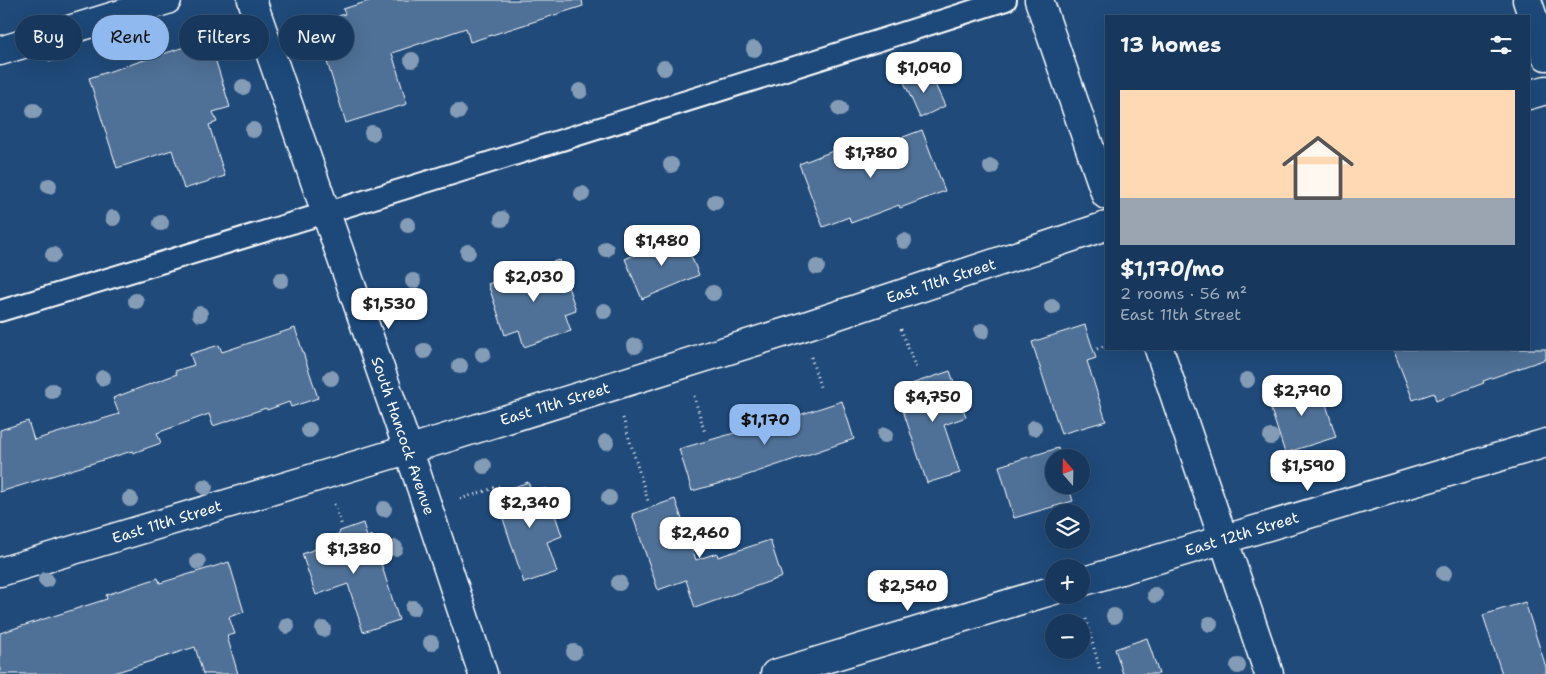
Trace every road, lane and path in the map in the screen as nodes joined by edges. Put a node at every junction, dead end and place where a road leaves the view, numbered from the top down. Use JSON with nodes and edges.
{"nodes":[{"id":1,"x":168,"y":0,"type":"edge"},
{"id":2,"x":252,"y":0,"type":"edge"},
{"id":3,"x":1006,"y":0,"type":"edge"},
{"id":4,"x":1039,"y":0,"type":"edge"},
{"id":5,"x":1527,"y":0,"type":"edge"},
{"id":6,"x":0,"y":52,"type":"edge"},
{"id":7,"x":1546,"y":56,"type":"edge"},
{"id":8,"x":1546,"y":90,"type":"edge"},
{"id":9,"x":1530,"y":95,"type":"edge"},
{"id":10,"x":1105,"y":192,"type":"edge"},
{"id":11,"x":326,"y":214,"type":"junction"},
{"id":12,"x":1105,"y":226,"type":"edge"},
{"id":13,"x":0,"y":311,"type":"edge"},
{"id":14,"x":899,"y":324,"type":"dead end"},
{"id":15,"x":1105,"y":345,"type":"edge"},
{"id":16,"x":1097,"y":349,"type":"dead end"},
{"id":17,"x":1159,"y":350,"type":"edge"},
{"id":18,"x":685,"y":364,"type":"junction"},
{"id":19,"x":916,"y":371,"type":"dead end"},
{"id":20,"x":614,"y":386,"type":"junction"},
{"id":21,"x":705,"y":433,"type":"dead end"},
{"id":22,"x":1546,"y":443,"type":"edge"},
{"id":23,"x":408,"y":449,"type":"junction"},
{"id":24,"x":500,"y":486,"type":"dead end"},
{"id":25,"x":460,"y":499,"type":"dead end"},
{"id":26,"x":333,"y":501,"type":"dead end"},
{"id":27,"x":648,"y":501,"type":"dead end"},
{"id":28,"x":342,"y":526,"type":"dead end"},
{"id":29,"x":1223,"y":539,"type":"junction"},
{"id":30,"x":0,"y":572,"type":"edge"},
{"id":31,"x":1090,"y":579,"type":"edge"},
{"id":32,"x":1045,"y":593,"type":"edge"},
{"id":33,"x":1090,"y":634,"type":"edge"},
{"id":34,"x":1100,"y":670,"type":"dead end"},
{"id":35,"x":483,"y":674,"type":"edge"},
{"id":36,"x":775,"y":674,"type":"edge"},
{"id":37,"x":1269,"y":674,"type":"edge"}],
"edges":[{"from":1,"to":6,"type":"street"},
{"from":2,"to":11,"type":"street","name":"South Hancock Avenue"},
{"from":3,"to":11,"type":"lane"},
{"from":4,"to":10,"type":"street"},
{"from":5,"to":7,"type":"street"},
{"from":8,"to":9,"type":"street"},
{"from":11,"to":13,"type":"lane"},
{"from":11,"to":23,"type":"street","name":"South Hancock Avenue"},
{"from":12,"to":18,"type":"street","name":"East 11th Street"},
{"from":14,"to":19,"type":"path"},
{"from":15,"to":16,"type":"path"},
{"from":17,"to":29,"type":"street"},
{"from":18,"to":20,"type":"street","name":"East 11th Street"},
{"from":18,"to":21,"type":"path"},
{"from":20,"to":23,"type":"street","name":"East 11th Street"},
{"from":20,"to":27,"type":"path"},
{"from":22,"to":29,"type":"street","name":"East 12th Street"},
{"from":23,"to":30,"type":"street","name":"East 11th Street"},
{"from":23,"to":35,"type":"street","name":"South Hancock Avenue"},
{"from":24,"to":25,"type":"path"},
{"from":26,"to":28,"type":"path"},
{"from":29,"to":31,"type":"street","name":"East 12th Street"},
{"from":29,"to":37,"type":"street"},
{"from":32,"to":36,"type":"street"},
{"from":33,"to":34,"type":"path"}]}
